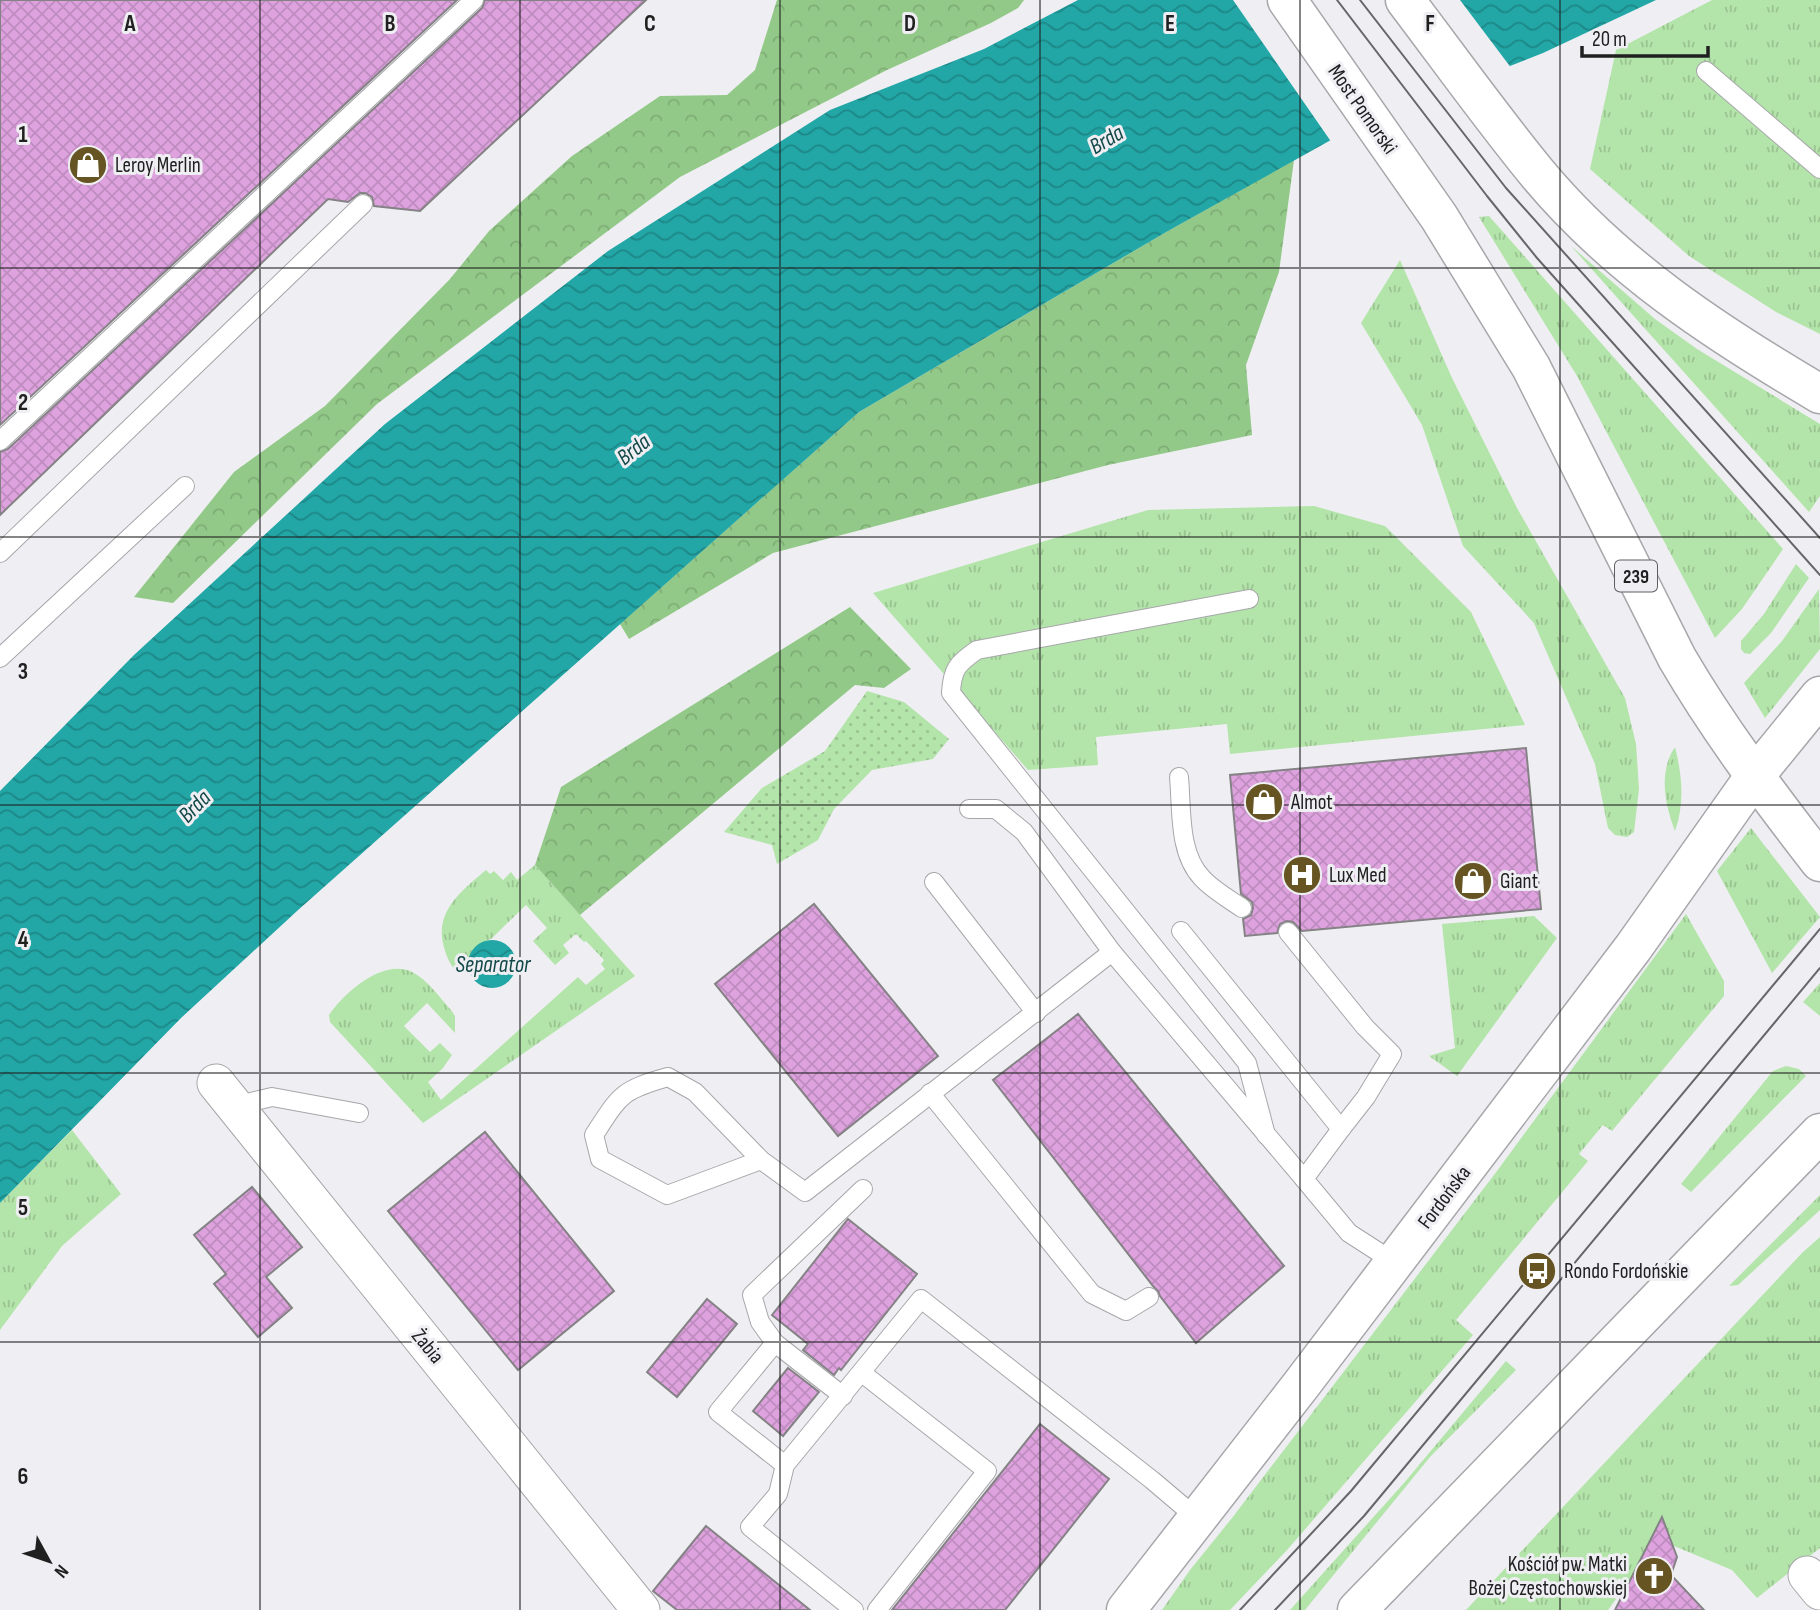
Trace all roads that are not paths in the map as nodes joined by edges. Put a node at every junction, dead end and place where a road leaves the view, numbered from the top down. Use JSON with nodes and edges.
{"nodes":[{"id":1,"x":474,"y":0,"type":"edge"},
{"id":2,"x":1287,"y":0,"type":"edge"},
{"id":3,"x":1405,"y":0,"type":"edge"},
{"id":4,"x":1706,"y":71,"type":"dead end"},
{"id":5,"x":1820,"y":169,"type":"edge"},
{"id":6,"x":363,"y":204,"type":"dead end"},
{"id":7,"x":1820,"y":394,"type":"edge"},
{"id":8,"x":0,"y":441,"type":"edge"},
{"id":9,"x":185,"y":486,"type":"dead end"},
{"id":10,"x":0,"y":552,"type":"edge"},
{"id":11,"x":1249,"y":599,"type":"dead end"},
{"id":12,"x":0,"y":658,"type":"edge"},
{"id":13,"x":1820,"y":696,"type":"edge"},
{"id":14,"x":1180,"y":777,"type":"dead end"},
{"id":15,"x":1754,"y":777,"type":"junction"},
{"id":16,"x":969,"y":809,"type":"dead end"},
{"id":17,"x":1820,"y":862,"type":"edge"},
{"id":18,"x":934,"y":882,"type":"dead end"},
{"id":19,"x":1242,"y":908,"type":"dead end"},
{"id":20,"x":1181,"y":931,"type":"dead end"},
{"id":21,"x":1288,"y":932,"type":"dead end"},
{"id":22,"x":1112,"y":952,"type":"junction"},
{"id":23,"x":1036,"y":1013,"type":"junction"},
{"id":24,"x":930,"y":1093,"type":"junction"},
{"id":25,"x":225,"y":1094,"type":"joint"},
{"id":26,"x":359,"y":1113,"type":"dead end"},
{"id":27,"x":1341,"y":1129,"type":"junction"},
{"id":28,"x":1820,"y":1133,"type":"edge"},
{"id":29,"x":1266,"y":1135,"type":"junction"},
{"id":30,"x":761,"y":1160,"type":"junction"},
{"id":31,"x":1304,"y":1179,"type":"junction"},
{"id":32,"x":863,"y":1189,"type":"dead end"},
{"id":33,"x":1394,"y":1262,"type":"junction"},
{"id":34,"x":1149,"y":1297,"type":"dead end"},
{"id":35,"x":775,"y":1343,"type":"junction"},
{"id":36,"x":862,"y":1373,"type":"junction"},
{"id":37,"x":843,"y":1396,"type":"junction"},
{"id":38,"x":785,"y":1465,"type":"junction"},
{"id":39,"x":1198,"y":1519,"type":"junction"},
{"id":40,"x":641,"y":1610,"type":"edge"},
{"id":41,"x":854,"y":1610,"type":"edge"},
{"id":42,"x":877,"y":1610,"type":"edge"},
{"id":43,"x":1126,"y":1610,"type":"edge"},
{"id":44,"x":1357,"y":1610,"type":"edge"}],
"edges":[{"from":1,"to":8,"type":"lane"},
{"from":2,"to":15,"type":"main road","name":"Most Pomorski","number":"239"},
{"from":3,"to":7,"type":"main road"},
{"from":4,"to":5,"type":"lane"},
{"from":6,"to":10,"type":"lane"},
{"from":9,"to":12,"type":"lane"},
{"from":11,"to":29,"type":"lane"},
{"from":13,"to":15,"type":"main road"},
{"from":14,"to":19,"type":"lane"},
{"from":15,"to":17,"type":"main road","number":"239"},
{"from":15,"to":33,"type":"main road","name":"Fordońska"},
{"from":16,"to":22,"type":"lane"},
{"from":18,"to":23,"type":"lane"},
{"from":20,"to":27,"type":"lane"},
{"from":21,"to":27,"type":"lane"},
{"from":22,"to":23,"type":"lane"},
{"from":22,"to":29,"type":"lane"},
{"from":23,"to":24,"type":"lane"},
{"from":24,"to":30,"type":"lane"},
{"from":24,"to":34,"type":"lane"},
{"from":25,"to":26,"type":"lane"},
{"from":25,"to":40,"type":"street","name":"Żabia"},
{"from":27,"to":31,"type":"lane"},
{"from":28,"to":44,"type":"main road"},
{"from":29,"to":31,"type":"lane"},
{"from":30,"to":30,"type":"lane"},
{"from":31,"to":33,"type":"lane"},
{"from":32,"to":35,"type":"lane"},
{"from":33,"to":39,"type":"main road","name":"Fordońska"},
{"from":35,"to":37,"type":"lane"},
{"from":35,"to":38,"type":"lane"},
{"from":36,"to":37,"type":"lane"},
{"from":36,"to":39,"type":"lane"},
{"from":36,"to":42,"type":"lane"},
{"from":37,"to":38,"type":"lane"},
{"from":38,"to":41,"type":"lane"},
{"from":39,"to":43,"type":"main road","name":"Fordońska"}]}
